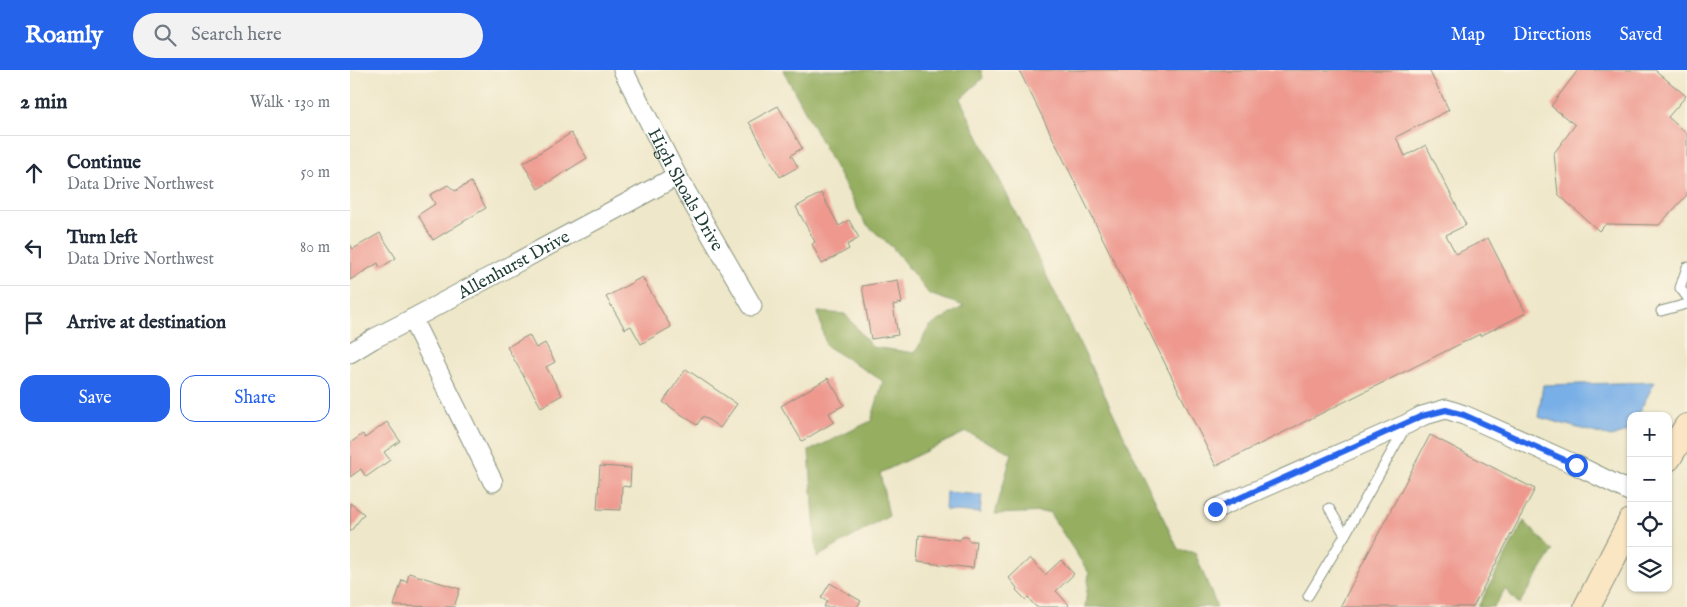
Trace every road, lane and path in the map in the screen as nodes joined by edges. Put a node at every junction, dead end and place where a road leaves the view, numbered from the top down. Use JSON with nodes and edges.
{"nodes":[{"id":1,"x":623,"y":70,"type":"edge"},
{"id":2,"x":677,"y":176,"type":"junction"},
{"id":3,"x":1687,"y":267,"type":"edge"},
{"id":4,"x":1687,"y":297,"type":"edge"},
{"id":5,"x":1687,"y":304,"type":"edge"},
{"id":6,"x":752,"y":306,"type":"dead end"},
{"id":7,"x":1661,"y":311,"type":"dead end"},
{"id":8,"x":412,"y":319,"type":"junction"},
{"id":9,"x":350,"y":353,"type":"edge"},
{"id":10,"x":1407,"y":424,"type":"junction"},
{"id":11,"x":1687,"y":428,"type":"edge"},
{"id":12,"x":1669,"y":457,"type":"edge"},
{"id":13,"x":493,"y":482,"type":"dead end"},
{"id":14,"x":1627,"y":490,"type":"edge"},
{"id":15,"x":1329,"y":508,"type":"dead end"},
{"id":16,"x":1215,"y":509,"type":"dead end"},
{"id":17,"x":1627,"y":530,"type":"edge"},
{"id":18,"x":1345,"y":535,"type":"junction"},
{"id":19,"x":1308,"y":596,"type":"dead end"},
{"id":20,"x":1587,"y":607,"type":"edge"}],
"edges":[{"from":1,"to":2,"type":"street","name":"High Shoals Drive"},
{"from":2,"to":6,"type":"street","name":"High Shoals Drive"},
{"from":2,"to":8,"type":"street","name":"Allenhurst Drive"},
{"from":3,"to":4,"type":"lane"},
{"from":5,"to":7,"type":"lane"},
{"from":8,"to":9,"type":"street","name":"Allenhurst Drive"},
{"from":8,"to":13,"type":"street"},
{"from":10,"to":14,"type":"street"},
{"from":10,"to":16,"type":"street"},
{"from":10,"to":18,"type":"lane"},
{"from":11,"to":12,"type":"main road"},
{"from":15,"to":18,"type":"lane"},
{"from":17,"to":20,"type":"main road"},
{"from":18,"to":19,"type":"lane"}]}
